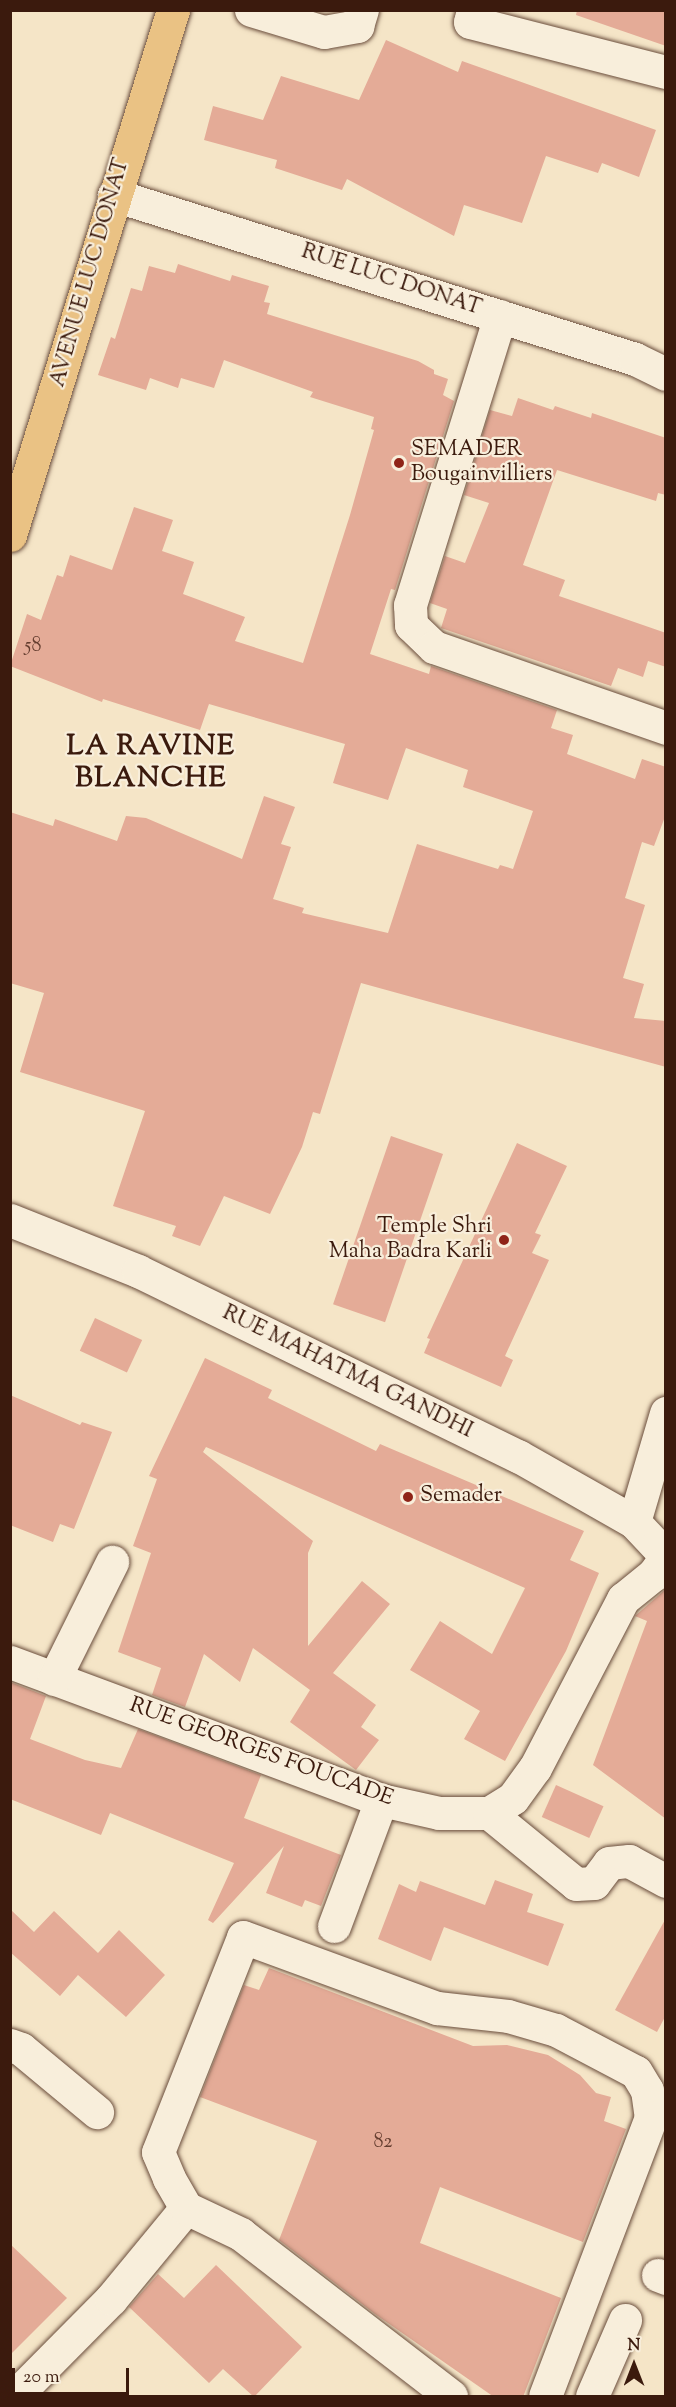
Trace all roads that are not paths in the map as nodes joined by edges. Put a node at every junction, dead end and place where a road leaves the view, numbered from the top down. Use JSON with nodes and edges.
{"nodes":[{"id":1,"x":172,"y":10,"type":"edge"},
{"id":2,"x":251,"y":10,"type":"edge"},
{"id":3,"x":362,"y":10,"type":"edge"},
{"id":4,"x":473,"y":10,"type":"edge"},
{"id":5,"x":666,"y":72,"type":"edge"},
{"id":6,"x":114,"y":195,"type":"junction"},
{"id":7,"x":500,"y":316,"type":"junction"},
{"id":8,"x":650,"y":363,"type":"edge"},
{"id":9,"x":666,"y":374,"type":"edge"},
{"id":10,"x":10,"y":535,"type":"edge"},
{"id":11,"x":666,"y":728,"type":"edge"},
{"id":12,"x":10,"y":1220,"type":"edge"},
{"id":13,"x":666,"y":1413,"type":"edge"},
{"id":14,"x":634,"y":1522,"type":"junction"},
{"id":15,"x":666,"y":1557,"type":"edge"},
{"id":16,"x":112,"y":1562,"type":"dead end"},
{"id":17,"x":10,"y":1662,"type":"edge"},
{"id":18,"x":54,"y":1678,"type":"junction"},
{"id":19,"x":381,"y":1800,"type":"junction"},
{"id":20,"x":489,"y":1814,"type":"junction"},
{"id":21,"x":666,"y":1881,"type":"edge"},
{"id":22,"x":334,"y":1926,"type":"dead end"},
{"id":23,"x":10,"y":2046,"type":"edge"},
{"id":24,"x":97,"y":2112,"type":"dead end"},
{"id":25,"x":186,"y":2208,"type":"junction"},
{"id":26,"x":625,"y":2320,"type":"dead end"},
{"id":27,"x":15,"y":2397,"type":"edge"},
{"id":28,"x":451,"y":2397,"type":"edge"},
{"id":29,"x":545,"y":2397,"type":"edge"},
{"id":30,"x":592,"y":2397,"type":"edge"}],
"edges":[{"from":1,"to":6,"type":"main road","name":"AVENUE LUC DONAT"},
{"from":2,"to":3,"type":"street"},
{"from":4,"to":5,"type":"street"},
{"from":6,"to":7,"type":"street","name":"RUE LUC DONAT"},
{"from":6,"to":10,"type":"main road","name":"AVENUE LUC DONAT"},
{"from":7,"to":8,"type":"street","name":"RUE LUC DONAT"},
{"from":7,"to":11,"type":"street"},
{"from":8,"to":9,"type":"street","name":"RUE LUC DONAT"},
{"from":12,"to":14,"type":"street","name":"RUE MAHATMA GANDHI"},
{"from":13,"to":14,"type":"street"},
{"from":14,"to":15,"type":"street","name":"RUE MAHATMA GANDHI"},
{"from":15,"to":20,"type":"street"},
{"from":16,"to":18,"type":"street"},
{"from":17,"to":18,"type":"street","name":"RUE GEORGES FOUCADE"},
{"from":18,"to":19,"type":"street","name":"RUE GEORGES FOUCADE"},
{"from":19,"to":20,"type":"street","name":"RUE GEORGES FOUCADE"},
{"from":19,"to":22,"type":"street"},
{"from":20,"to":21,"type":"street"},
{"from":23,"to":24,"type":"street"},
{"from":25,"to":27,"type":"street"},
{"from":25,"to":28,"type":"street"},
{"from":25,"to":29,"type":"street"},
{"from":26,"to":30,"type":"street"}]}
